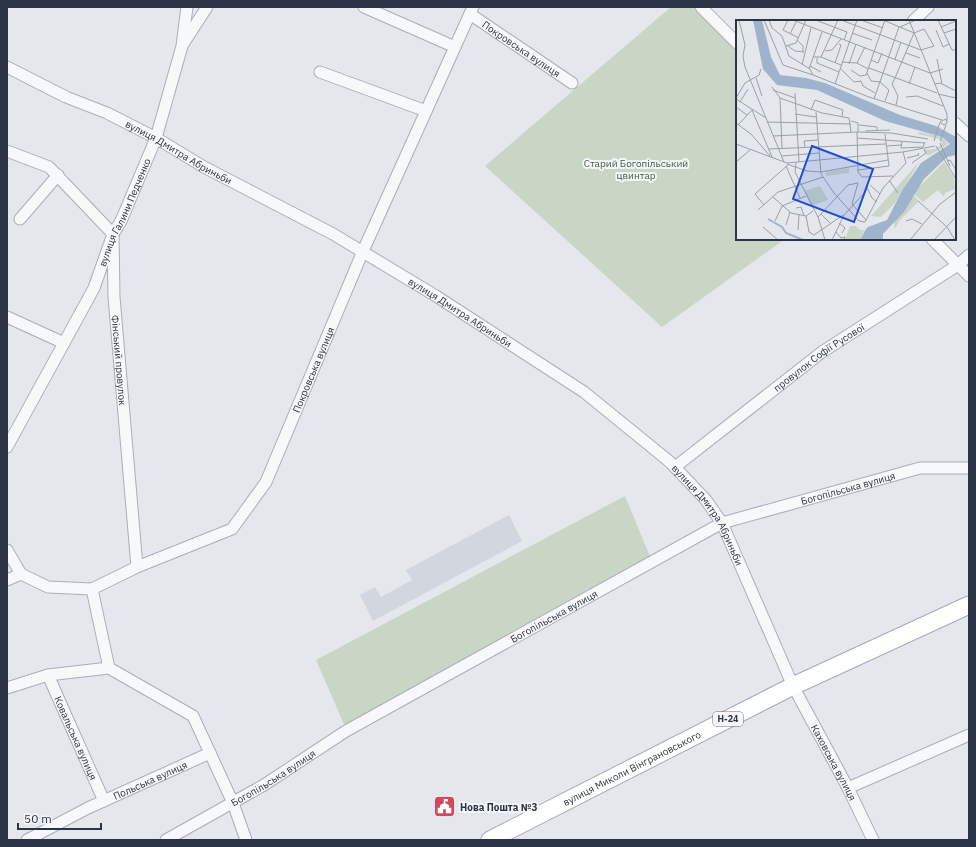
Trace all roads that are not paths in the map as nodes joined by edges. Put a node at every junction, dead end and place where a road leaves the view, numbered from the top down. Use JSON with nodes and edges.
{"nodes":[{"id":1,"x":187,"y":7,"type":"edge"},
{"id":2,"x":207,"y":7,"type":"edge"},
{"id":3,"x":364,"y":7,"type":"edge"},
{"id":4,"x":701,"y":7,"type":"edge"},
{"id":5,"x":928,"y":7,"type":"edge"},
{"id":6,"x":472,"y":10,"type":"edge"},
{"id":7,"x":913,"y":20,"type":"edge"},
{"id":8,"x":736,"y":41,"type":"edge"},
{"id":9,"x":182,"y":46,"type":"junction"},
{"id":10,"x":455,"y":47,"type":"junction"},
{"id":11,"x":7,"y":67,"type":"edge"},
{"id":12,"x":320,"y":72,"type":"dead end"},
{"id":13,"x":572,"y":83,"type":"dead end"},
{"id":14,"x":426,"y":111,"type":"junction"},
{"id":15,"x":956,"y":124,"type":"edge"},
{"id":16,"x":969,"y":136,"type":"edge"},
{"id":17,"x":156,"y":138,"type":"junction"},
{"id":18,"x":7,"y":151,"type":"edge"},
{"id":19,"x":58,"y":175,"type":"junction"},
{"id":20,"x":20,"y":219,"type":"dead end"},
{"id":21,"x":113,"y":234,"type":"junction"},
{"id":22,"x":933,"y":240,"type":"edge"},
{"id":23,"x":362,"y":251,"type":"junction"},
{"id":24,"x":969,"y":255,"type":"edge"},
{"id":25,"x":958,"y":265,"type":"junction"},
{"id":26,"x":969,"y":276,"type":"edge"},
{"id":27,"x":7,"y":317,"type":"edge"},
{"id":28,"x":64,"y":344,"type":"junction"},
{"id":29,"x":7,"y":447,"type":"edge"},
{"id":30,"x":675,"y":467,"type":"junction"},
{"id":31,"x":969,"y":468,"type":"edge"},
{"id":32,"x":722,"y":523,"type":"junction"},
{"id":33,"x":7,"y":550,"type":"edge"},
{"id":34,"x":137,"y":567,"type":"junction"},
{"id":35,"x":21,"y":574,"type":"junction"},
{"id":36,"x":7,"y":580,"type":"edge"},
{"id":37,"x":92,"y":588,"type":"junction"},
{"id":38,"x":969,"y":605,"type":"edge"},
{"id":39,"x":109,"y":668,"type":"junction"},
{"id":40,"x":48,"y":675,"type":"junction"},
{"id":41,"x":794,"y":686,"type":"junction"},
{"id":42,"x":7,"y":688,"type":"edge"},
{"id":43,"x":969,"y":735,"type":"edge"},
{"id":44,"x":210,"y":753,"type":"junction"},
{"id":45,"x":848,"y":788,"type":"junction"},
{"id":46,"x":104,"y":801,"type":"junction"},
{"id":47,"x":233,"y":803,"type":"junction"},
{"id":48,"x":26,"y":840,"type":"edge"},
{"id":49,"x":166,"y":840,"type":"edge"},
{"id":50,"x":246,"y":840,"type":"edge"},
{"id":51,"x":490,"y":840,"type":"edge"},
{"id":52,"x":873,"y":840,"type":"edge"}],
"edges":[{"from":1,"to":9,"type":"street","name":"вулиця Галини Педченко"},
{"from":2,"to":9,"type":"street"},
{"from":3,"to":10,"type":"street"},
{"from":4,"to":8,"type":"street"},
{"from":5,"to":7,"type":"street"},
{"from":6,"to":10,"type":"street","name":"Покровська вулиця"},
{"from":6,"to":13,"type":"street","name":"Покровська вулиця"},
{"from":9,"to":17,"type":"street","name":"вулиця Галини Педченко"},
{"from":10,"to":14,"type":"street","name":"Покровська вулиця"},
{"from":11,"to":17,"type":"street","name":"вулиця Дмитра Абриньби"},
{"from":12,"to":14,"type":"street"},
{"from":14,"to":23,"type":"street","name":"Покровська вулиця"},
{"from":15,"to":16,"type":"street"},
{"from":17,"to":21,"type":"street","name":"вулиця Галини Педченко"},
{"from":17,"to":23,"type":"street","name":"вулиця Дмитра Абриньби"},
{"from":18,"to":19,"type":"street"},
{"from":19,"to":20,"type":"street"},
{"from":19,"to":21,"type":"street"},
{"from":21,"to":28,"type":"street","name":"вулиця Галини Педченко"},
{"from":21,"to":34,"type":"street","name":"Фінський провулок"},
{"from":22,"to":25,"type":"street"},
{"from":23,"to":30,"type":"street","name":"вулиця Дмитра Абриньби"},
{"from":23,"to":34,"type":"street","name":"Покровська вулиця"},
{"from":24,"to":25,"type":"street","name":"провулок Софії Русової"},
{"from":25,"to":26,"type":"street"},
{"from":25,"to":30,"type":"street","name":"провулок Софії Русової"},
{"from":27,"to":28,"type":"street"},
{"from":28,"to":29,"type":"street","name":"вулиця Галини Педченко"},
{"from":30,"to":32,"type":"street","name":"вулиця Дмитра Абриньби"},
{"from":31,"to":32,"type":"street","name":"Богопільська вулиця"},
{"from":32,"to":41,"type":"street","name":"вулиця Дмитра Абриньби"},
{"from":32,"to":47,"type":"street","name":"Богопільська вулиця"},
{"from":33,"to":35,"type":"street"},
{"from":34,"to":37,"type":"street","name":"Покровська вулиця"},
{"from":35,"to":36,"type":"street"},
{"from":35,"to":37,"type":"street"},
{"from":37,"to":39,"type":"street"},
{"from":38,"to":41,"type":"main road","name":"вулиця Миколи Вінграновського","number":"Н-24"},
{"from":39,"to":40,"type":"street"},
{"from":39,"to":44,"type":"street"},
{"from":40,"to":42,"type":"street"},
{"from":40,"to":46,"type":"street","name":"Ковальська вулиця"},
{"from":41,"to":45,"type":"street","name":"Каховська вулиця"},
{"from":41,"to":51,"type":"main road","name":"вулиця Миколи Вінграновського","number":"Н-24"},
{"from":43,"to":45,"type":"street"},
{"from":44,"to":46,"type":"street","name":"Польська вулиця"},
{"from":44,"to":47,"type":"street"},
{"from":45,"to":52,"type":"street","name":"Каховська вулиця"},
{"from":46,"to":48,"type":"street","name":"Польська вулиця"},
{"from":47,"to":49,"type":"street","name":"Богопільська вулиця"},
{"from":47,"to":50,"type":"street"}]}
